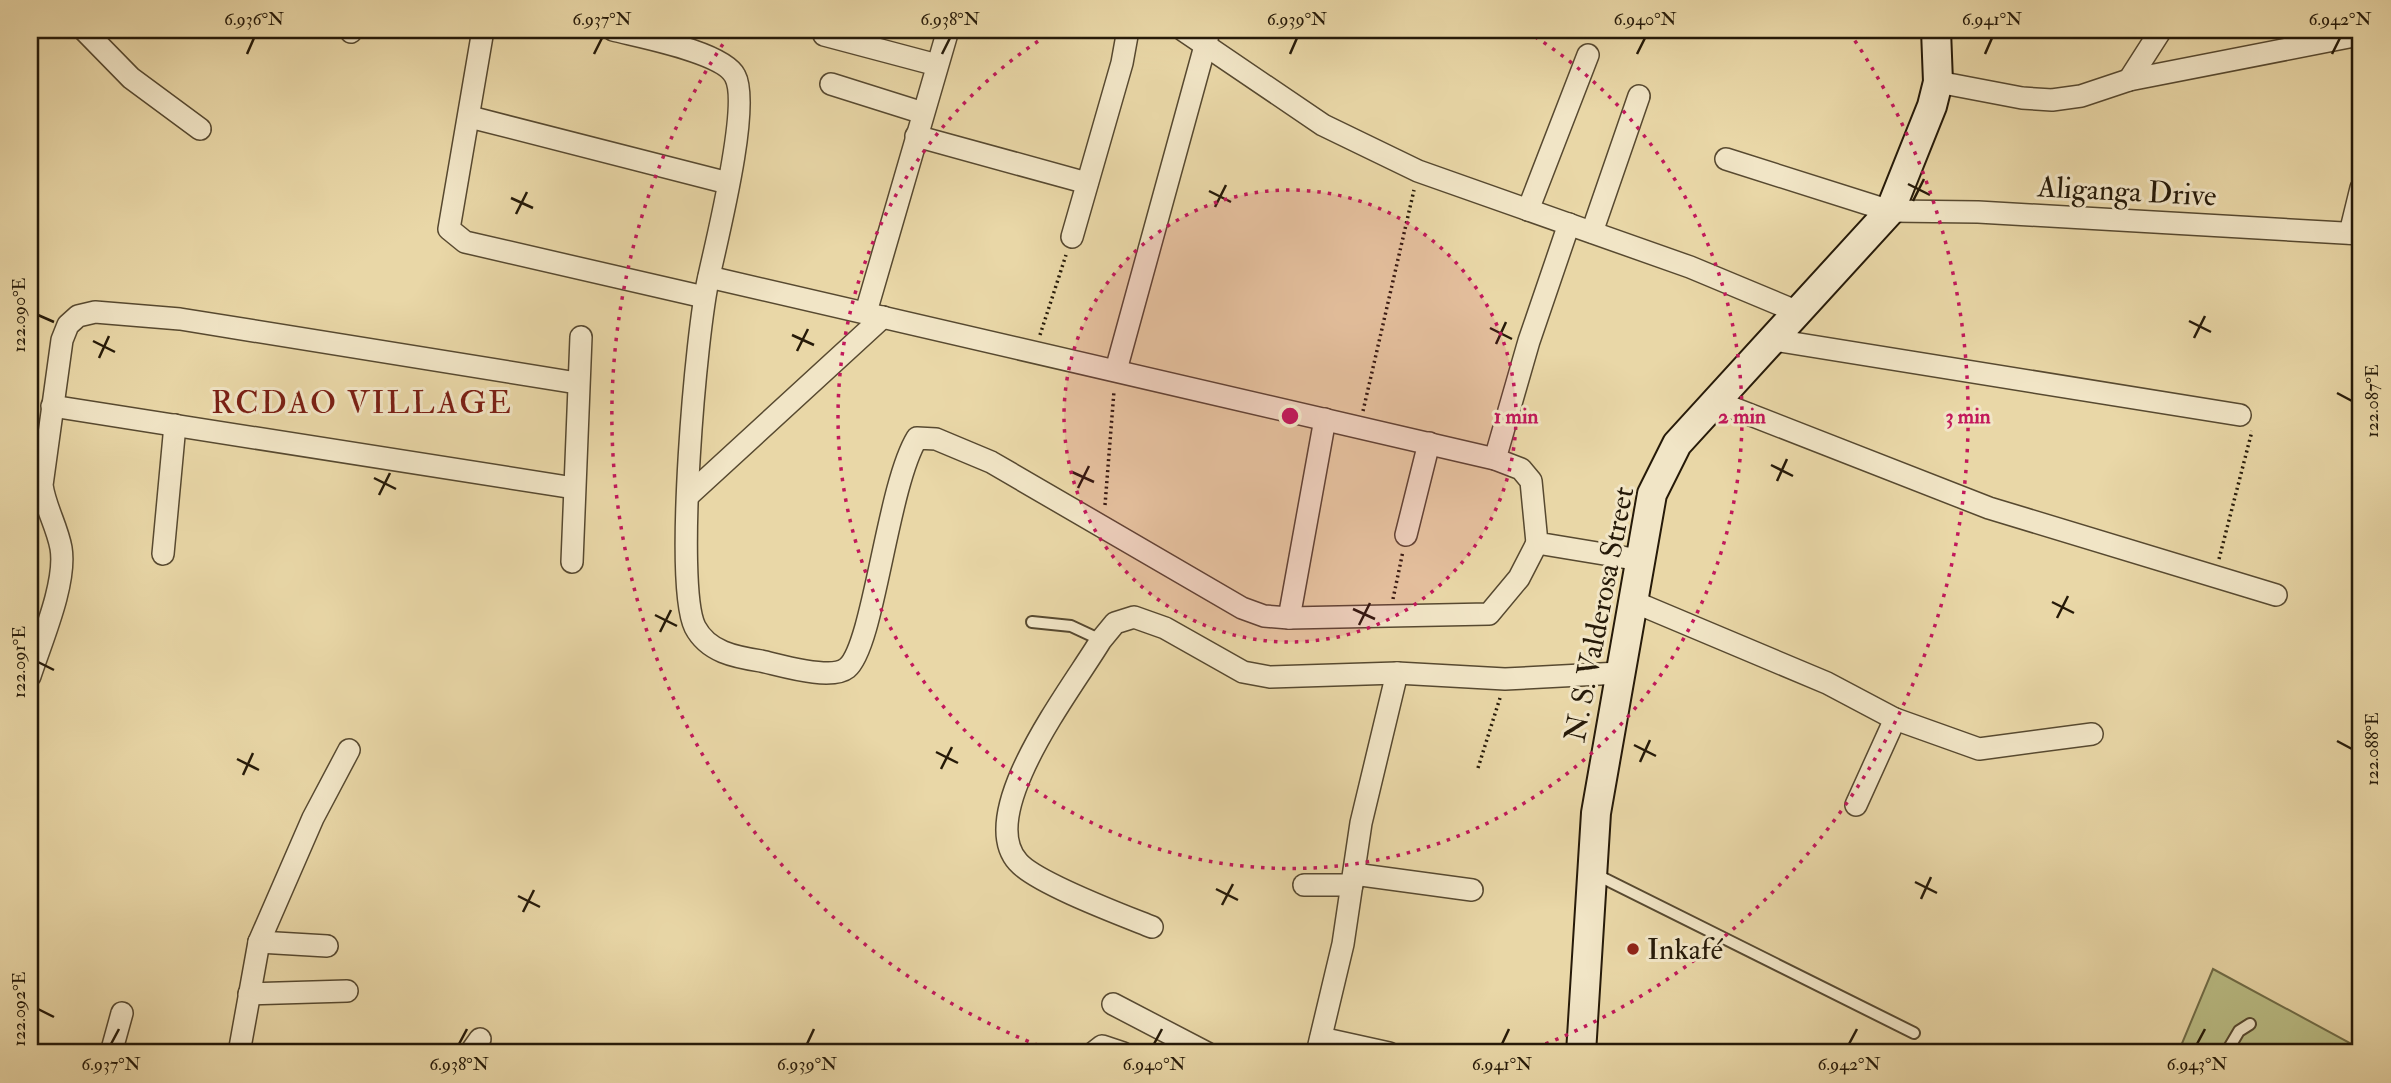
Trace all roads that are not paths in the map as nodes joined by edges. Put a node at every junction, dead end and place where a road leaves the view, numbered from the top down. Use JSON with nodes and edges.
{"nodes":[{"id":1,"x":84,"y":30,"type":"edge"},
{"id":2,"x":483,"y":30,"type":"edge"},
{"id":3,"x":613,"y":30,"type":"edge"},
{"id":4,"x":948,"y":30,"type":"edge"},
{"id":5,"x":1128,"y":30,"type":"edge"},
{"id":6,"x":1183,"y":30,"type":"edge"},
{"id":7,"x":1936,"y":30,"type":"edge"},
{"id":8,"x":2161,"y":30,"type":"edge"},
{"id":9,"x":2357,"y":30,"type":"edge"},
{"id":10,"x":824,"y":35,"type":"dead end"},
{"id":11,"x":1207,"y":37,"type":"edge"},
{"id":12,"x":1588,"y":55,"type":"dead end"},
{"id":13,"x":937,"y":65,"type":"junction"},
{"id":14,"x":2129,"y":80,"type":"junction"},
{"id":15,"x":1938,"y":82,"type":"junction"},
{"id":16,"x":831,"y":84,"type":"dead end"},
{"id":17,"x":1639,"y":96,"type":"dead end"},
{"id":18,"x":923,"y":113,"type":"junction"},
{"id":19,"x":470,"y":117,"type":"junction"},
{"id":20,"x":200,"y":129,"type":"dead end"},
{"id":21,"x":916,"y":136,"type":"junction"},
{"id":22,"x":1726,"y":159,"type":"dead end"},
{"id":23,"x":728,"y":183,"type":"junction"},
{"id":24,"x":1087,"y":183,"type":"junction"},
{"id":25,"x":2361,"y":188,"type":"edge"},
{"id":26,"x":1528,"y":210,"type":"junction"},
{"id":27,"x":1890,"y":211,"type":"junction"},
{"id":28,"x":1569,"y":224,"type":"junction"},
{"id":29,"x":1592,"y":232,"type":"junction"},
{"id":30,"x":2356,"y":233,"type":"edge"},
{"id":31,"x":1072,"y":237,"type":"road end"},
{"id":32,"x":706,"y":287,"type":"junction"},
{"id":33,"x":1798,"y":312,"type":"junction"},
{"id":34,"x":875,"y":314,"type":"junction"},
{"id":35,"x":581,"y":337,"type":"dead end"},
{"id":36,"x":1774,"y":340,"type":"junction"},
{"id":37,"x":1116,"y":370,"type":"junction"},
{"id":38,"x":577,"y":383,"type":"junction"},
{"id":39,"x":1715,"y":401,"type":"junction"},
{"id":40,"x":52,"y":407,"type":"junction"},
{"id":41,"x":2240,"y":415,"type":"road end"},
{"id":42,"x":1325,"y":419,"type":"junction"},
{"id":43,"x":175,"y":425,"type":"junction"},
{"id":44,"x":1429,"y":443,"type":"junction"},
{"id":45,"x":1495,"y":459,"type":"junction"},
{"id":46,"x":574,"y":488,"type":"junction"},
{"id":47,"x":689,"y":495,"type":"junction"},
{"id":48,"x":1406,"y":535,"type":"road end"},
{"id":49,"x":1537,"y":543,"type":"junction"},
{"id":50,"x":163,"y":554,"type":"dead end"},
{"id":51,"x":1640,"y":559,"type":"junction"},
{"id":52,"x":572,"y":562,"type":"dead end"},
{"id":53,"x":2276,"y":595,"type":"dead end"},
{"id":54,"x":1633,"y":601,"type":"junction"},
{"id":55,"x":1289,"y":618,"type":"junction"},
{"id":56,"x":1032,"y":622,"type":"dead end"},
{"id":57,"x":1101,"y":640,"type":"junction"},
{"id":58,"x":1397,"y":673,"type":"junction"},
{"id":59,"x":1619,"y":673,"type":"junction"},
{"id":60,"x":30,"y":676,"type":"edge"},
{"id":61,"x":1895,"y":719,"type":"junction"},
{"id":62,"x":2092,"y":734,"type":"dead end"},
{"id":63,"x":349,"y":750,"type":"dead end"},
{"id":64,"x":1856,"y":805,"type":"dead end"},
{"id":65,"x":1592,"y":873,"type":"junction"},
{"id":66,"x":1353,"y":879,"type":"junction"},
{"id":67,"x":1304,"y":885,"type":"dead end"},
{"id":68,"x":1472,"y":890,"type":"dead end"},
{"id":69,"x":1152,"y":927,"type":"dead end"},
{"id":70,"x":259,"y":942,"type":"junction"},
{"id":71,"x":327,"y":946,"type":"dead end"},
{"id":72,"x":347,"y":991,"type":"dead end"},
{"id":73,"x":250,"y":994,"type":"junction"},
{"id":74,"x":1113,"y":1004,"type":"dead end"},
{"id":75,"x":122,"y":1013,"type":"dead end"},
{"id":76,"x":2250,"y":1024,"type":"dead end"},
{"id":77,"x":1914,"y":1033,"type":"dead end"},
{"id":78,"x":1319,"y":1046,"type":"edge"},
{"id":79,"x":111,"y":1053,"type":"edge"},
{"id":80,"x":239,"y":1053,"type":"edge"},
{"id":81,"x":1093,"y":1053,"type":"edge"},
{"id":82,"x":1123,"y":1053,"type":"edge"},
{"id":83,"x":1207,"y":1053,"type":"edge"},
{"id":84,"x":1389,"y":1053,"type":"edge"},
{"id":85,"x":1581,"y":1053,"type":"edge"},
{"id":86,"x":2226,"y":1053,"type":"edge"}],
"edges":[{"from":1,"to":20,"type":"street"},
{"from":2,"to":19,"type":"street"},
{"from":3,"to":23,"type":"street"},
{"from":4,"to":13,"type":"street"},
{"from":5,"to":24,"type":"street"},
{"from":6,"to":11,"type":"street"},
{"from":7,"to":15,"type":"main road","name":"N. S. Valderosa Street"},
{"from":8,"to":14,"type":"street"},
{"from":9,"to":14,"type":"street"},
{"from":10,"to":13,"type":"street"},
{"from":11,"to":26,"type":"street"},
{"from":11,"to":37,"type":"street"},
{"from":12,"to":26,"type":"street"},
{"from":13,"to":18,"type":"street"},
{"from":14,"to":15,"type":"street"},
{"from":15,"to":27,"type":"main road","name":"N. S. Valderosa Street"},
{"from":16,"to":18,"type":"street"},
{"from":17,"to":29,"type":"street"},
{"from":18,"to":21,"type":"street"},
{"from":19,"to":23,"type":"street"},
{"from":19,"to":32,"type":"street"},
{"from":21,"to":24,"type":"street"},
{"from":21,"to":34,"type":"street"},
{"from":22,"to":27,"type":"street","name":"Aliganga Drive"},
{"from":23,"to":32,"type":"street"},
{"from":24,"to":31,"type":"street"},
{"from":25,"to":30,"type":"street"},
{"from":26,"to":28,"type":"street"},
{"from":27,"to":30,"type":"street","name":"Aliganga Drive"},
{"from":27,"to":33,"type":"main road","name":"N. S. Valderosa Street"},
{"from":28,"to":29,"type":"street"},
{"from":28,"to":45,"type":"street"},
{"from":29,"to":33,"type":"street"},
{"from":32,"to":34,"type":"street"},
{"from":32,"to":47,"type":"street"},
{"from":33,"to":36,"type":"main road","name":"N. S. Valderosa Street"},
{"from":34,"to":37,"type":"street"},
{"from":34,"to":47,"type":"street"},
{"from":35,"to":38,"type":"street"},
{"from":36,"to":39,"type":"main road","name":"N. S. Valderosa Street"},
{"from":36,"to":41,"type":"street"},
{"from":37,"to":42,"type":"street"},
{"from":38,"to":40,"type":"street"},
{"from":38,"to":46,"type":"street"},
{"from":39,"to":51,"type":"main road","name":"N. S. Valderosa Street"},
{"from":39,"to":53,"type":"street"},
{"from":40,"to":43,"type":"street"},
{"from":40,"to":60,"type":"street"},
{"from":42,"to":44,"type":"street"},
{"from":42,"to":55,"type":"street"},
{"from":43,"to":46,"type":"street"},
{"from":43,"to":50,"type":"street"},
{"from":44,"to":45,"type":"street"},
{"from":44,"to":48,"type":"street"},
{"from":45,"to":49,"type":"street"},
{"from":46,"to":52,"type":"street"},
{"from":47,"to":55,"type":"street"},
{"from":49,"to":51,"type":"street"},
{"from":49,"to":55,"type":"street"},
{"from":51,"to":54,"type":"main road","name":"N. S. Valderosa Street"},
{"from":54,"to":59,"type":"main road","name":"N. S. Valderosa Street"},
{"from":54,"to":61,"type":"street"},
{"from":56,"to":57,"type":"lane"},
{"from":57,"to":58,"type":"street"},
{"from":57,"to":69,"type":"street"},
{"from":58,"to":59,"type":"street"},
{"from":58,"to":66,"type":"street"},
{"from":59,"to":65,"type":"main road","name":"N. S. Valderosa Street"},
{"from":61,"to":62,"type":"street"},
{"from":61,"to":64,"type":"street"},
{"from":63,"to":70,"type":"street"},
{"from":65,"to":77,"type":"lane"},
{"from":65,"to":85,"type":"main road","name":"N. S. Valderosa Street"},
{"from":66,"to":67,"type":"street"},
{"from":66,"to":68,"type":"street"},
{"from":66,"to":78,"type":"street"},
{"from":70,"to":71,"type":"street"},
{"from":70,"to":73,"type":"street"},
{"from":72,"to":73,"type":"street"},
{"from":73,"to":80,"type":"street"},
{"from":74,"to":83,"type":"street"},
{"from":75,"to":79,"type":"street"},
{"from":76,"to":86,"type":"lane"},
{"from":78,"to":84,"type":"street"},
{"from":81,"to":82,"type":"street"}]}
